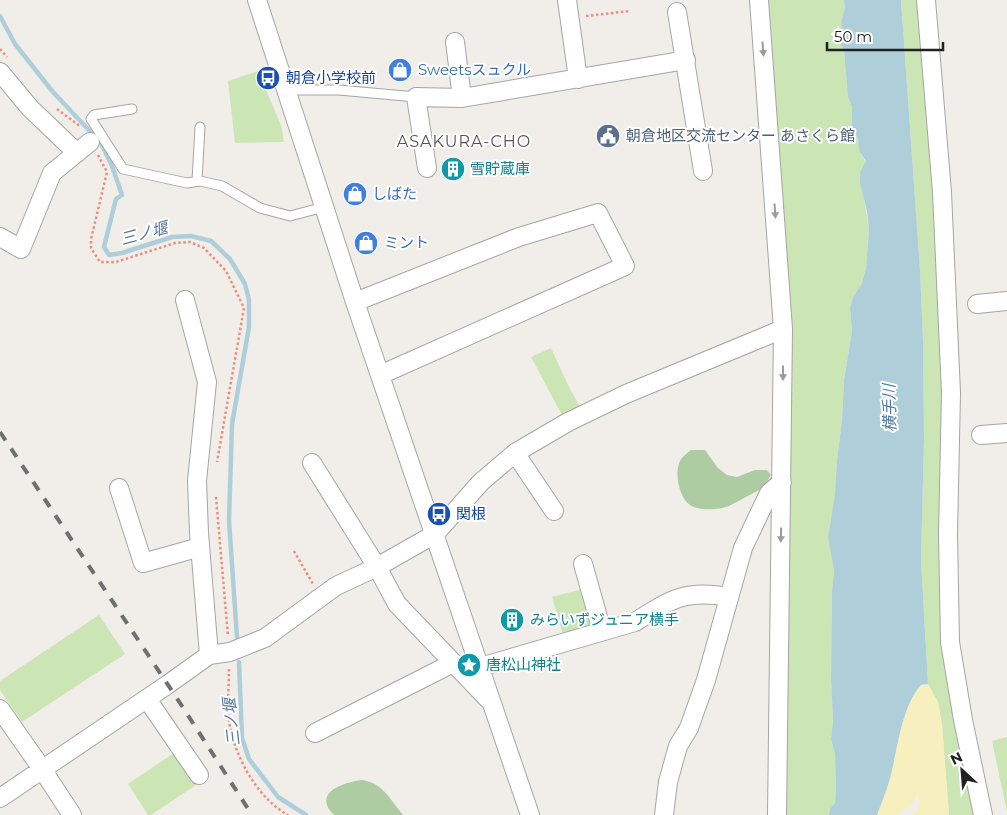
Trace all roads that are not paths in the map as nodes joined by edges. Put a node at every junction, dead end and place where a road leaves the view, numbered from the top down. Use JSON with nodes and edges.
{"nodes":[{"id":1,"x":257,"y":0,"type":"edge"},
{"id":2,"x":567,"y":0,"type":"edge"},
{"id":3,"x":926,"y":0,"type":"edge"},
{"id":4,"x":756,"y":3,"type":"edge"},
{"id":5,"x":677,"y":12,"type":"dead end"},
{"id":6,"x":455,"y":42,"type":"dead end"},
{"id":7,"x":686,"y":60,"type":"junction"},
{"id":8,"x":6,"y":68,"type":"edge"},
{"id":9,"x":578,"y":79,"type":"junction"},
{"id":10,"x":285,"y":90,"type":"junction"},
{"id":11,"x":416,"y":97,"type":"junction"},
{"id":12,"x":462,"y":98,"type":"junction"},
{"id":13,"x":132,"y":109,"type":"dead end"},
{"id":14,"x":200,"y":127,"type":"dead end"},
{"id":15,"x":427,"y":168,"type":"dead end"},
{"id":16,"x":703,"y":171,"type":"dead end"},
{"id":17,"x":197,"y":181,"type":"junction"},
{"id":18,"x":324,"y":207,"type":"junction"},
{"id":19,"x":0,"y":237,"type":"edge"},
{"id":20,"x":185,"y":300,"type":"dead end"},
{"id":21,"x":1007,"y":301,"type":"edge"},
{"id":22,"x":355,"y":302,"type":"junction"},
{"id":23,"x":977,"y":304,"type":"dead end"},
{"id":24,"x":783,"y":329,"type":"junction"},
{"id":25,"x":380,"y":375,"type":"junction"},
{"id":26,"x":1007,"y":433,"type":"edge"},
{"id":27,"x":982,"y":435,"type":"dead end"},
{"id":28,"x":515,"y":453,"type":"junction"},
{"id":29,"x":312,"y":463,"type":"dead end"},
{"id":30,"x":782,"y":482,"type":"junction"},
{"id":31,"x":119,"y":488,"type":"dead end"},
{"id":32,"x":554,"y":511,"type":"dead end"},
{"id":33,"x":435,"y":534,"type":"junction"},
{"id":34,"x":200,"y":547,"type":"junction"},
{"id":35,"x":583,"y":564,"type":"dead end"},
{"id":36,"x":377,"y":567,"type":"junction"},
{"id":37,"x":729,"y":597,"type":"junction"},
{"id":38,"x":602,"y":631,"type":"junction"},
{"id":39,"x":209,"y":655,"type":"junction"},
{"id":40,"x":453,"y":663,"type":"junction"},
{"id":41,"x":480,"y":667,"type":"junction"},
{"id":42,"x":147,"y":699,"type":"junction"},
{"id":43,"x":492,"y":703,"type":"junction"},
{"id":44,"x":0,"y":709,"type":"edge"},
{"id":45,"x":315,"y":733,"type":"dead end"},
{"id":46,"x":42,"y":769,"type":"junction"},
{"id":47,"x":199,"y":775,"type":"dead end"},
{"id":48,"x":0,"y":798,"type":"edge"},
{"id":49,"x":72,"y":815,"type":"edge"},
{"id":50,"x":530,"y":815,"type":"edge"},
{"id":51,"x":664,"y":815,"type":"edge"},
{"id":52,"x":777,"y":815,"type":"edge"},
{"id":53,"x":982,"y":815,"type":"edge"}],
"edges":[{"from":1,"to":10,"type":"street"},
{"from":2,"to":9,"type":"street"},
{"from":3,"to":53,"type":"street"},
{"from":4,"to":24,"type":"street","one_way":true},
{"from":5,"to":7,"type":"street"},
{"from":6,"to":12,"type":"street"},
{"from":7,"to":9,"type":"street"},
{"from":7,"to":16,"type":"street"},
{"from":8,"to":19,"type":"street"},
{"from":9,"to":12,"type":"street"},
{"from":10,"to":11,"type":"lane"},
{"from":10,"to":18,"type":"street"},
{"from":11,"to":12,"type":"street"},
{"from":11,"to":15,"type":"street"},
{"from":13,"to":17,"type":"lane"},
{"from":14,"to":17,"type":"lane"},
{"from":17,"to":18,"type":"lane"},
{"from":18,"to":22,"type":"street"},
{"from":20,"to":34,"type":"street"},
{"from":21,"to":23,"type":"street"},
{"from":22,"to":25,"type":"street"},
{"from":22,"to":25,"type":"street"},
{"from":24,"to":28,"type":"street"},
{"from":24,"to":30,"type":"street","one_way":true},
{"from":25,"to":33,"type":"street"},
{"from":26,"to":27,"type":"street"},
{"from":28,"to":32,"type":"street"},
{"from":28,"to":33,"type":"street"},
{"from":29,"to":36,"type":"street"},
{"from":30,"to":37,"type":"street"},
{"from":30,"to":52,"type":"street","one_way":true},
{"from":31,"to":34,"type":"street"},
{"from":33,"to":36,"type":"street"},
{"from":33,"to":41,"type":"street"},
{"from":34,"to":39,"type":"street"},
{"from":35,"to":38,"type":"street"},
{"from":36,"to":39,"type":"street"},
{"from":36,"to":40,"type":"street"},
{"from":37,"to":38,"type":"street"},
{"from":37,"to":51,"type":"street"},
{"from":38,"to":41,"type":"street"},
{"from":39,"to":42,"type":"street"},
{"from":40,"to":43,"type":"street"},
{"from":40,"to":45,"type":"street"},
{"from":41,"to":43,"type":"street"},
{"from":42,"to":46,"type":"street"},
{"from":42,"to":47,"type":"street"},
{"from":43,"to":50,"type":"street"},
{"from":44,"to":46,"type":"street"},
{"from":46,"to":48,"type":"street"},
{"from":46,"to":49,"type":"street"}]}
